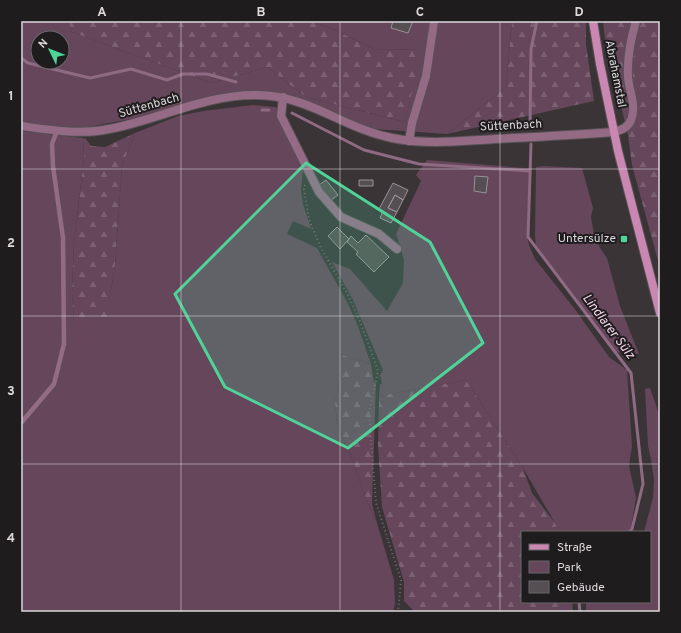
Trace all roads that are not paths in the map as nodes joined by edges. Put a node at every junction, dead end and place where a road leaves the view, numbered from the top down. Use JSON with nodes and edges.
{"nodes":[{"id":1,"x":593,"y":21,"type":"edge"},
{"id":2,"x":636,"y":21,"type":"edge"},
{"id":3,"x":434,"y":22,"type":"edge"},
{"id":4,"x":283,"y":97,"type":"junction"},
{"id":5,"x":21,"y":126,"type":"edge"},
{"id":6,"x":57,"y":131,"type":"junction"},
{"id":7,"x":614,"y":132,"type":"junction"},
{"id":8,"x":409,"y":141,"type":"junction"},
{"id":9,"x":397,"y":249,"type":"dead end"},
{"id":10,"x":660,"y":313,"type":"edge"},
{"id":11,"x":21,"y":423,"type":"edge"}],
"edges":[{"from":1,"to":7,"type":"main road","name":"Abrahamstal"},
{"from":2,"to":7,"type":"street"},
{"from":3,"to":8,"type":"street"},
{"from":4,"to":6,"type":"street","name":"Süttenbach"},
{"from":4,"to":8,"type":"street","name":"Süttenbach"},
{"from":4,"to":9,"type":"street"},
{"from":5,"to":6,"type":"street","name":"Süttenbach"},
{"from":6,"to":11,"type":"lane"},
{"from":7,"to":8,"type":"street","name":"Süttenbach"},
{"from":7,"to":10,"type":"main road","name":"Abrahamstal"}]}
